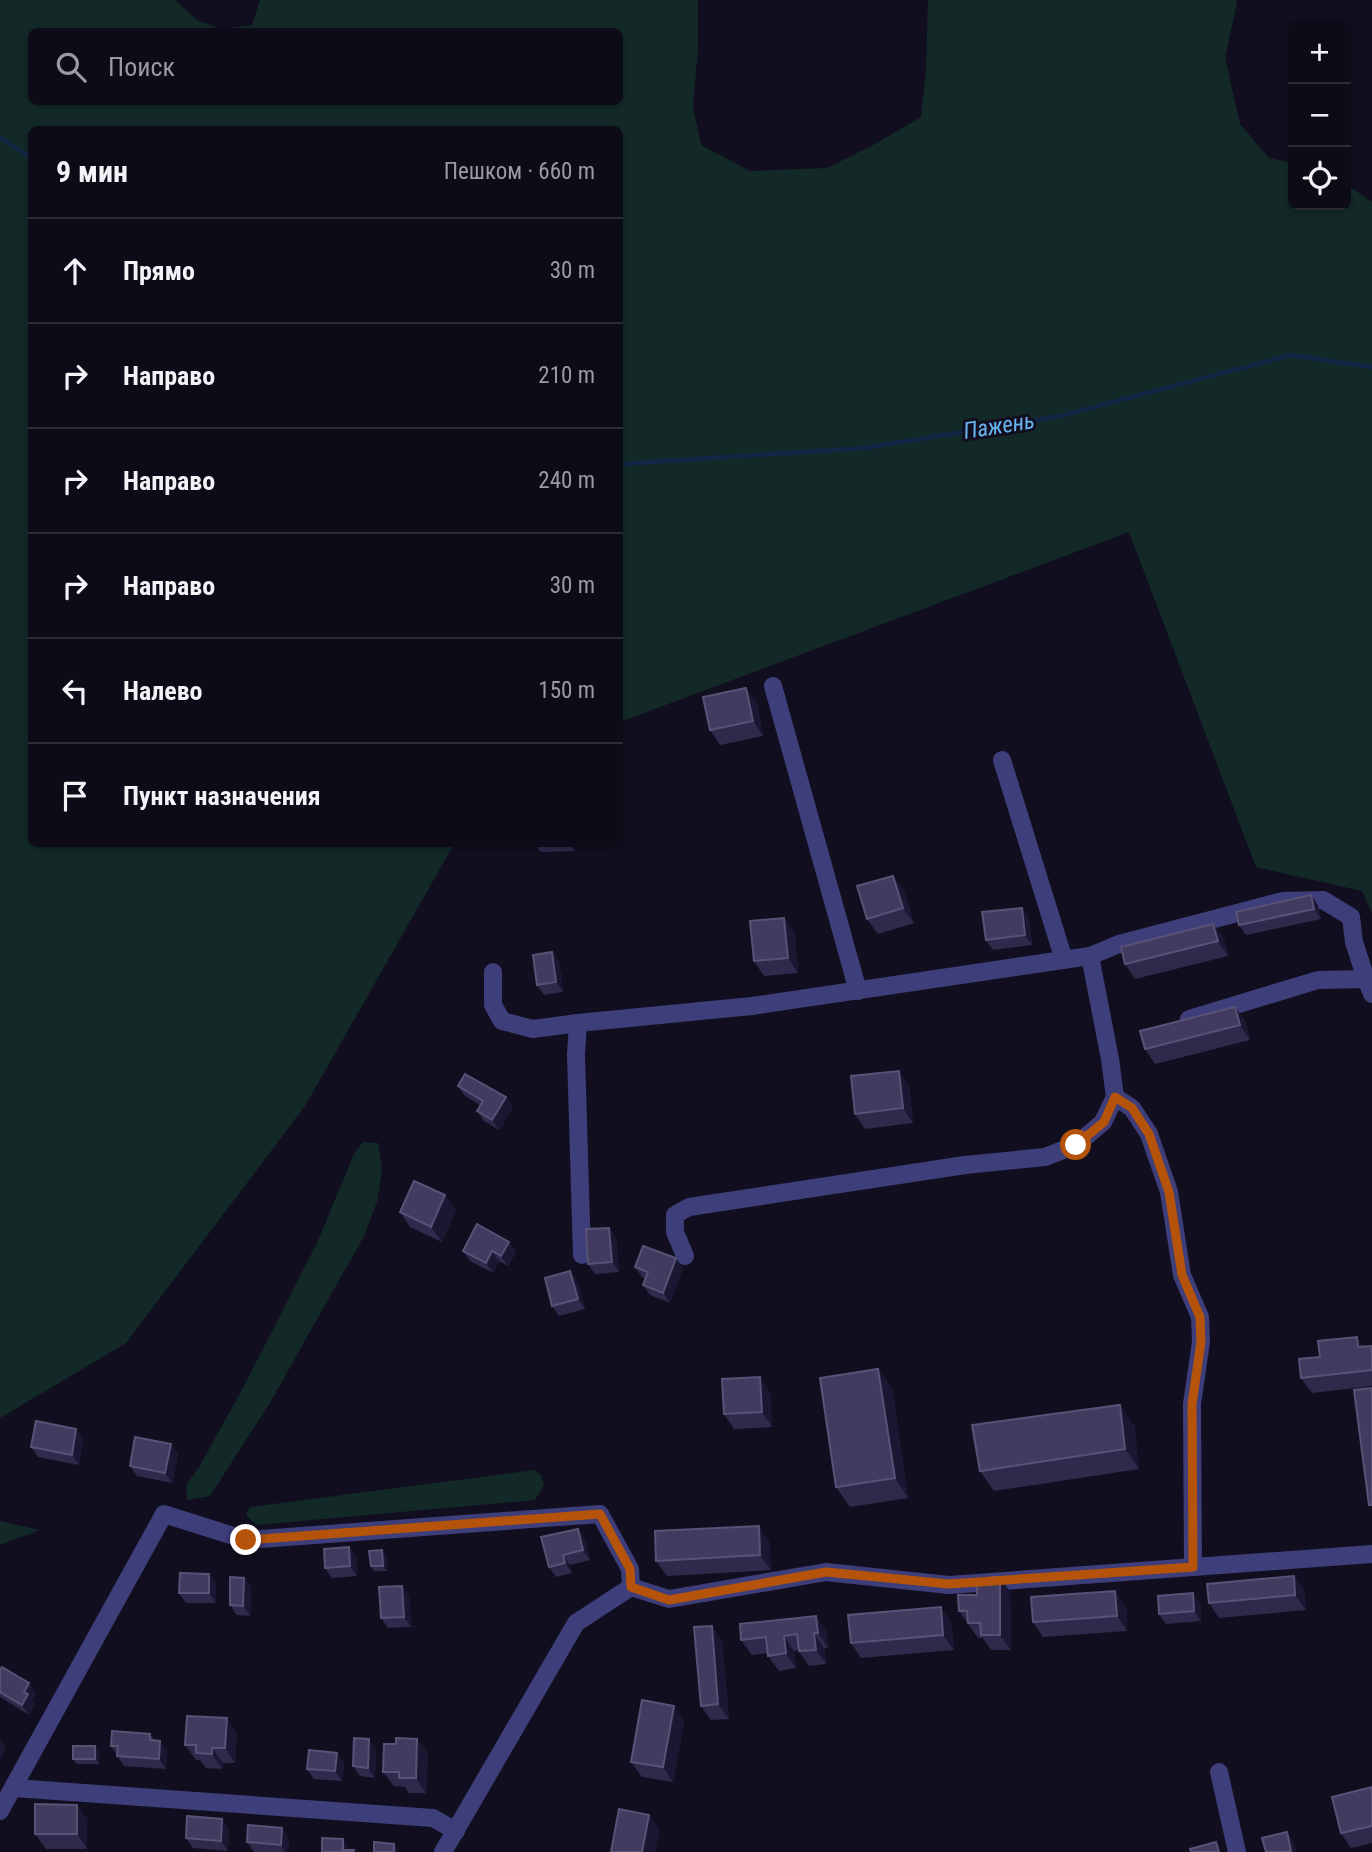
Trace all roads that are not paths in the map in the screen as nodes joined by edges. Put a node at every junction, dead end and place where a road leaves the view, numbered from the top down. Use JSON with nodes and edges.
{"nodes":[{"id":1,"x":773,"y":686,"type":"dead end"},
{"id":2,"x":1002,"y":760,"type":"dead end"},
{"id":3,"x":1090,"y":956,"type":"junction"},
{"id":4,"x":1064,"y":960,"type":"junction"},
{"id":5,"x":493,"y":972,"type":"dead end"},
{"id":6,"x":1369,"y":987,"type":"edge"},
{"id":7,"x":858,"y":991,"type":"junction"},
{"id":8,"x":1189,"y":1019,"type":"edge"},
{"id":9,"x":578,"y":1023,"type":"junction"},
{"id":10,"x":1115,"y":1097,"type":"junction"},
{"id":11,"x":582,"y":1255,"type":"dead end"},
{"id":12,"x":685,"y":1255,"type":"dead end"},
{"id":13,"x":1372,"y":1554,"type":"edge"},
{"id":14,"x":1193,"y":1567,"type":"junction"},
{"id":15,"x":631,"y":1587,"type":"junction"},
{"id":16,"x":1219,"y":1772,"type":"dead end"},
{"id":17,"x":14,"y":1787,"type":"junction"},
{"id":18,"x":0,"y":1811,"type":"edge"},
{"id":19,"x":456,"y":1831,"type":"junction"},
{"id":20,"x":443,"y":1852,"type":"edge"},
{"id":21,"x":1237,"y":1852,"type":"edge"}],
"edges":[{"from":1,"to":7,"type":"street"},
{"from":2,"to":4,"type":"street"},
{"from":3,"to":4,"type":"street"},
{"from":3,"to":6,"type":"street"},
{"from":3,"to":10,"type":"street"},
{"from":4,"to":7,"type":"street"},
{"from":5,"to":9,"type":"street"},
{"from":6,"to":8,"type":"street"},
{"from":7,"to":9,"type":"street"},
{"from":9,"to":11,"type":"street"},
{"from":10,"to":12,"type":"street"},
{"from":10,"to":14,"type":"street"},
{"from":13,"to":14,"type":"street"},
{"from":14,"to":15,"type":"street"},
{"from":15,"to":17,"type":"street"},
{"from":15,"to":19,"type":"street"},
{"from":16,"to":21,"type":"street"},
{"from":17,"to":18,"type":"street"},
{"from":17,"to":19,"type":"street"},
{"from":19,"to":20,"type":"street"}]}
